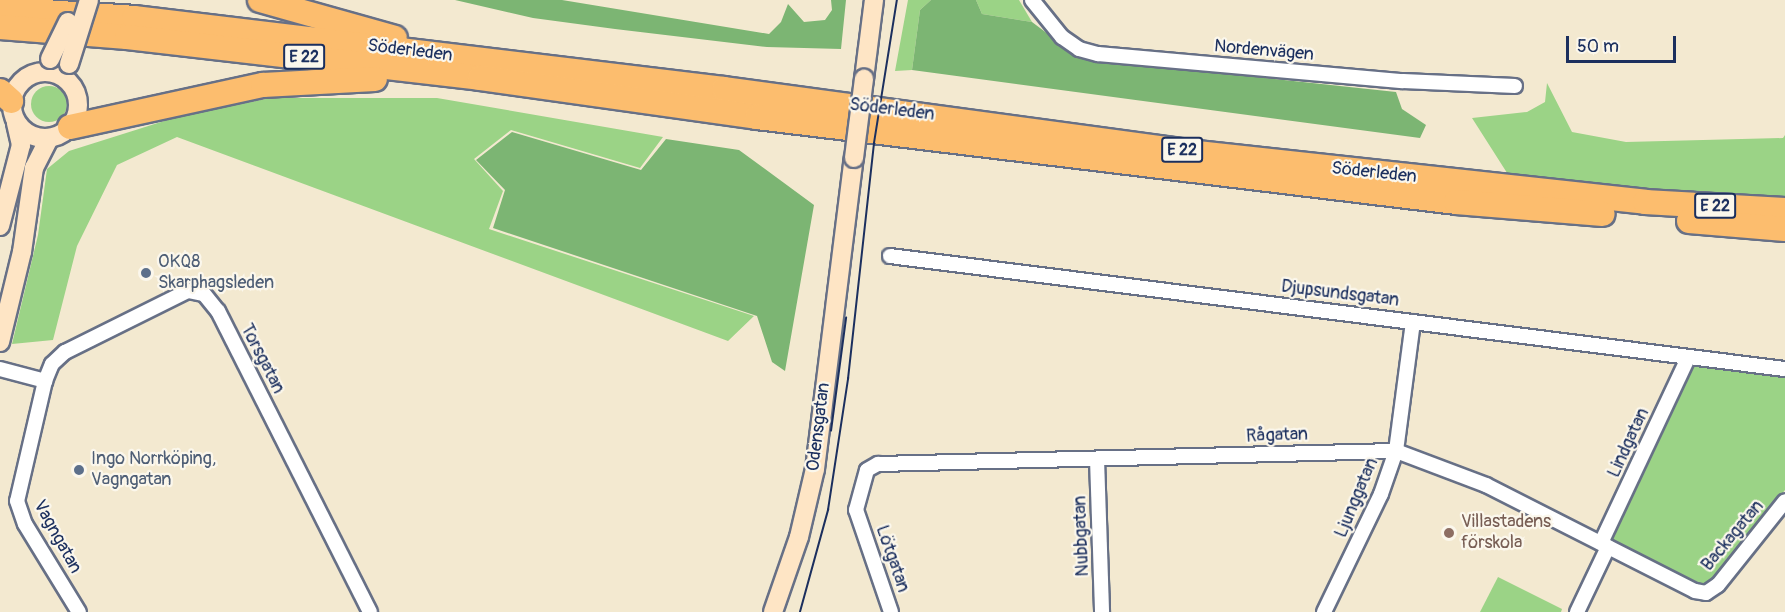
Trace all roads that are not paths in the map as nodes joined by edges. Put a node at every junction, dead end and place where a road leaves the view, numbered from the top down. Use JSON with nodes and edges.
{"nodes":[{"id":1,"x":76,"y":0,"type":"edge"},
{"id":2,"x":89,"y":0,"type":"edge"},
{"id":3,"x":260,"y":0,"type":"edge"},
{"id":4,"x":874,"y":0,"type":"edge"},
{"id":5,"x":1032,"y":0,"type":"edge"},
{"id":6,"x":0,"y":9,"type":"edge"},
{"id":7,"x":0,"y":27,"type":"edge"},
{"id":8,"x":475,"y":68,"type":"junction"},
{"id":9,"x":33,"y":73,"type":"junction"},
{"id":10,"x":73,"y":86,"type":"junction"},
{"id":11,"x":1515,"y":86,"type":"dead end"},
{"id":12,"x":9,"y":105,"type":"edge"},
{"id":13,"x":70,"y":127,"type":"junction"},
{"id":14,"x":49,"y":138,"type":"junction"},
{"id":15,"x":1785,"y":210,"type":"edge"},
{"id":16,"x":0,"y":226,"type":"edge"},
{"id":17,"x":1785,"y":228,"type":"edge"},
{"id":18,"x":890,"y":255,"type":"dead end"},
{"id":19,"x":1413,"y":322,"type":"junction"},
{"id":20,"x":0,"y":342,"type":"edge"},
{"id":21,"x":1688,"y":358,"type":"junction"},
{"id":22,"x":0,"y":369,"type":"edge"},
{"id":23,"x":1785,"y":369,"type":"edge"},
{"id":24,"x":45,"y":381,"type":"junction"},
{"id":25,"x":1396,"y":451,"type":"junction"},
{"id":26,"x":1097,"y":459,"type":"junction"},
{"id":27,"x":1785,"y":501,"type":"edge"},
{"id":28,"x":859,"y":517,"type":"joint"},
{"id":29,"x":1605,"y":545,"type":"junction"},
{"id":30,"x":1707,"y":593,"type":"joint"},
{"id":31,"x":79,"y":612,"type":"edge"},
{"id":32,"x":370,"y":612,"type":"edge"},
{"id":33,"x":773,"y":612,"type":"edge"},
{"id":34,"x":891,"y":612,"type":"edge"},
{"id":35,"x":1102,"y":612,"type":"edge"},
{"id":36,"x":1324,"y":612,"type":"edge"},
{"id":37,"x":1577,"y":612,"type":"edge"}],
"edges":[{"from":1,"to":9,"type":"main road","bridge":true},
{"from":2,"to":10,"type":"main road","bridge":true},
{"from":3,"to":8,"type":"highway"},
{"from":4,"to":33,"type":"main road","name":"Odensgatan","bridge":true},
{"from":5,"to":11,"type":"street","name":"Nordenvägen"},
{"from":6,"to":8,"type":"highway","name":"Söderleden","number":"E 22"},
{"from":7,"to":8,"type":"highway","name":"Söderleden","number":"E 22"},
{"from":8,"to":13,"type":"highway"},
{"from":8,"to":15,"type":"highway","name":"Söderleden","number":"E 22"},
{"from":8,"to":17,"type":"highway","name":"Söderleden","number":"E 22"},
{"from":9,"to":10,"type":"main road"},
{"from":9,"to":12,"type":"main road"},
{"from":10,"to":13,"type":"main road"},
{"from":12,"to":14,"type":"main road"},
{"from":12,"to":16,"type":"main road"},
{"from":13,"to":14,"type":"main road"},
{"from":14,"to":20,"type":"main road"},
{"from":18,"to":19,"type":"street","name":"Djupsundsgatan"},
{"from":19,"to":21,"type":"street","name":"Djupsundsgatan"},
{"from":19,"to":25,"type":"street","name":"Ljunggatan"},
{"from":21,"to":23,"type":"street","name":"Djupsundsgatan"},
{"from":21,"to":29,"type":"street","name":"Lindgatan"},
{"from":22,"to":24,"type":"street"},
{"from":24,"to":31,"type":"street","name":"Vagngatan"},
{"from":24,"to":32,"type":"street","name":"Torsgatan"},
{"from":25,"to":26,"type":"street","name":"Rågatan"},
{"from":25,"to":29,"type":"street","name":"Rågatan"},
{"from":25,"to":36,"type":"street","name":"Ljunggatan"},
{"from":26,"to":28,"type":"street","name":"Rågatan"},
{"from":26,"to":35,"type":"street","name":"Nubbgatan"},
{"from":27,"to":30,"type":"street","name":"Backagatan"},
{"from":28,"to":34,"type":"street","name":"Lötgatan"},
{"from":29,"to":30,"type":"street","name":"Rågatan"},
{"from":29,"to":37,"type":"street","name":"Lindgatan"}]}
